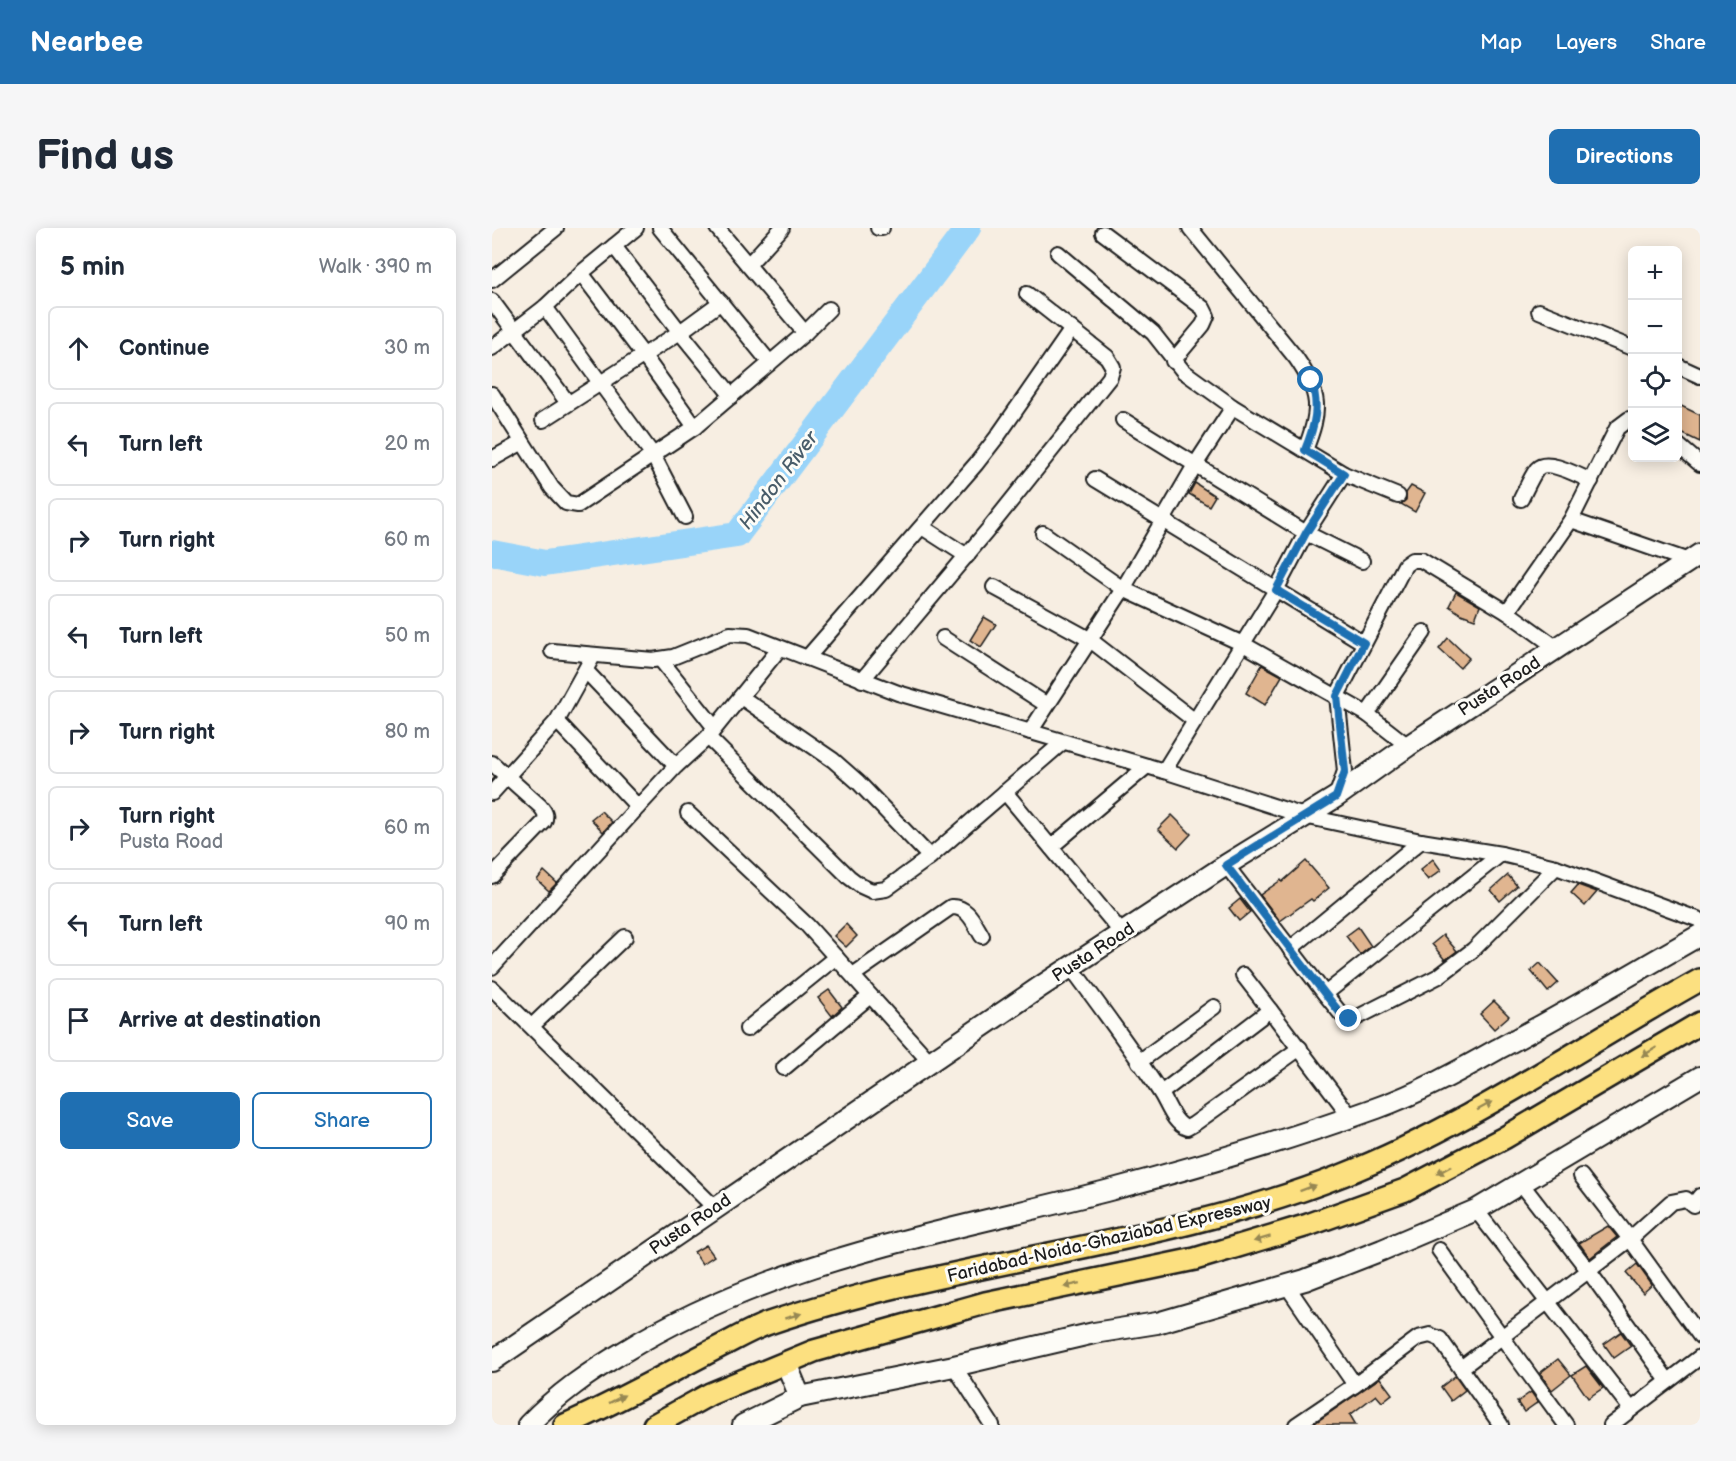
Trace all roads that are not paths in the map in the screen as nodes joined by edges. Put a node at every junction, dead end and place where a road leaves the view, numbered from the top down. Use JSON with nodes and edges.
{"nodes":[{"id":1,"x":556,"y":228,"type":"edge"},
{"id":2,"x":636,"y":228,"type":"edge"},
{"id":3,"x":660,"y":228,"type":"edge"},
{"id":4,"x":717,"y":228,"type":"edge"},
{"id":5,"x":782,"y":228,"type":"edge"},
{"id":6,"x":1190,"y":228,"type":"edge"},
{"id":7,"x":1103,"y":233,"type":"dead end"},
{"id":8,"x":614,"y":246,"type":"junction"},
{"id":9,"x":1058,"y":254,"type":"dead end"},
{"id":10,"x":748,"y":265,"type":"junction"},
{"id":11,"x":581,"y":273,"type":"junction"},
{"id":12,"x":492,"y":280,"type":"edge"},
{"id":13,"x":1027,"y":294,"type":"dead end"},
{"id":14,"x":492,"y":301,"type":"edge"},
{"id":15,"x":721,"y":302,"type":"junction"},
{"id":16,"x":545,"y":307,"type":"junction"},
{"id":17,"x":829,"y":309,"type":"dead end"},
{"id":18,"x":1539,"y":311,"type":"dead end"},
{"id":19,"x":1072,"y":329,"type":"junction"},
{"id":20,"x":515,"y":331,"type":"junction"},
{"id":21,"x":680,"y":332,"type":"junction"},
{"id":22,"x":805,"y":333,"type":"junction"},
{"id":23,"x":1628,"y":346,"type":"edge"},
{"id":24,"x":492,"y":348,"type":"edge"},
{"id":25,"x":645,"y":356,"type":"junction"},
{"id":26,"x":1173,"y":361,"type":"junction"},
{"id":27,"x":770,"y":363,"type":"junction"},
{"id":28,"x":1682,"y":368,"type":"edge"},
{"id":29,"x":1700,"y":376,"type":"edge"},
{"id":30,"x":600,"y":384,"type":"junction"},
{"id":31,"x":732,"y":396,"type":"junction"},
{"id":32,"x":494,"y":401,"type":"edge"},
{"id":33,"x":567,"y":403,"type":"junction"},
{"id":34,"x":1233,"y":407,"type":"junction"},
{"id":35,"x":543,"y":420,"type":"dead end"},
{"id":36,"x":1123,"y":420,"type":"dead end"},
{"id":37,"x":1628,"y":420,"type":"edge"},
{"id":38,"x":695,"y":427,"type":"junction"},
{"id":39,"x":521,"y":443,"type":"junction"},
{"id":40,"x":1682,"y":449,"type":"edge"},
{"id":41,"x":1305,"y":450,"type":"junction"},
{"id":42,"x":653,"y":455,"type":"junction"},
{"id":43,"x":492,"y":459,"type":"edge"},
{"id":44,"x":1700,"y":464,"type":"edge"},
{"id":45,"x":1195,"y":465,"type":"junction"},
{"id":46,"x":1344,"y":474,"type":"junction"},
{"id":47,"x":1095,"y":479,"type":"dead end"},
{"id":48,"x":1591,"y":481,"type":"junction"},
{"id":49,"x":1398,"y":496,"type":"dead end"},
{"id":50,"x":1521,"y":499,"type":"dead end"},
{"id":51,"x":685,"y":517,"type":"dead end"},
{"id":52,"x":1571,"y":520,"type":"junction"},
{"id":53,"x":1164,"y":521,"type":"junction"},
{"id":54,"x":922,"y":527,"type":"junction"},
{"id":55,"x":1043,"y":533,"type":"dead end"},
{"id":56,"x":1306,"y":533,"type":"junction"},
{"id":57,"x":967,"y":556,"type":"junction"},
{"id":58,"x":1694,"y":557,"type":"edge"},
{"id":59,"x":1362,"y":561,"type":"dead end"},
{"id":60,"x":994,"y":587,"type":"dead end"},
{"id":61,"x":1124,"y":589,"type":"junction"},
{"id":62,"x":1276,"y":590,"type":"junction"},
{"id":63,"x":1507,"y":612,"type":"junction"},
{"id":64,"x":1424,"y":632,"type":"dead end"},
{"id":65,"x":943,"y":638,"type":"dead end"},
{"id":66,"x":1089,"y":639,"type":"junction"},
{"id":67,"x":1364,"y":643,"type":"junction"},
{"id":68,"x":1243,"y":644,"type":"junction"},
{"id":69,"x":780,"y":648,"type":"junction"},
{"id":70,"x":1557,"y":648,"type":"junction"},
{"id":71,"x":552,"y":651,"type":"dead end"},
{"id":72,"x":593,"y":656,"type":"junction"},
{"id":73,"x":807,"y":658,"type":"junction"},
{"id":74,"x":660,"y":659,"type":"junction"},
{"id":75,"x":586,"y":671,"type":"junction"},
{"id":76,"x":862,"y":680,"type":"junction"},
{"id":77,"x":1337,"y":696,"type":"junction"},
{"id":78,"x":741,"y":697,"type":"junction"},
{"id":79,"x":1047,"y":705,"type":"junction"},
{"id":80,"x":1367,"y":714,"type":"junction"},
{"id":81,"x":556,"y":721,"type":"junction"},
{"id":82,"x":1196,"y":721,"type":"junction"},
{"id":83,"x":1030,"y":732,"type":"junction"},
{"id":84,"x":711,"y":733,"type":"junction"},
{"id":85,"x":1063,"y":742,"type":"junction"},
{"id":86,"x":1407,"y":746,"type":"junction"},
{"id":87,"x":492,"y":763,"type":"edge"},
{"id":88,"x":676,"y":766,"type":"junction"},
{"id":89,"x":1147,"y":766,"type":"junction"},
{"id":90,"x":1164,"y":771,"type":"junction"},
{"id":91,"x":507,"y":775,"type":"junction"},
{"id":92,"x":1005,"y":792,"type":"junction"},
{"id":93,"x":492,"y":793,"type":"edge"},
{"id":94,"x":1336,"y":797,"type":"junction"},
{"id":95,"x":638,"y":807,"type":"junction"},
{"id":96,"x":687,"y":813,"type":"dead end"},
{"id":97,"x":1304,"y":816,"type":"junction"},
{"id":98,"x":1421,"y":841,"type":"junction"},
{"id":99,"x":1051,"y":847,"type":"junction"},
{"id":100,"x":1501,"y":854,"type":"junction"},
{"id":101,"x":930,"y":857,"type":"junction"},
{"id":102,"x":1226,"y":865,"type":"junction"},
{"id":103,"x":1556,"y":867,"type":"junction"},
{"id":104,"x":492,"y":876,"type":"edge"},
{"id":105,"x":1700,"y":920,"type":"edge"},
{"id":106,"x":1122,"y":933,"type":"junction"},
{"id":107,"x":1700,"y":935,"type":"edge"},
{"id":108,"x":982,"y":936,"type":"dead end"},
{"id":109,"x":625,"y":938,"type":"dead end"},
{"id":110,"x":1290,"y":949,"type":"junction"},
{"id":111,"x":836,"y":957,"type":"junction"},
{"id":112,"x":492,"y":967,"type":"edge"},
{"id":113,"x":1071,"y":967,"type":"junction"},
{"id":114,"x":854,"y":975,"type":"junction"},
{"id":115,"x":1243,"y":975,"type":"dead end"},
{"id":116,"x":1700,"y":980,"type":"edge"},
{"id":117,"x":492,"y":987,"type":"edge"},
{"id":118,"x":1325,"y":994,"type":"junction"},
{"id":119,"x":870,"y":996,"type":"junction"},
{"id":120,"x":1214,"y":1007,"type":"dead end"},
{"id":121,"x":1270,"y":1010,"type":"junction"},
{"id":122,"x":1700,"y":1023,"type":"edge"},
{"id":123,"x":531,"y":1026,"type":"junction"},
{"id":124,"x":747,"y":1029,"type":"dead end"},
{"id":125,"x":1300,"y":1048,"type":"junction"},
{"id":126,"x":930,"y":1062,"type":"junction"},
{"id":127,"x":1139,"y":1062,"type":"junction"},
{"id":128,"x":784,"y":1068,"type":"dead end"},
{"id":129,"x":1700,"y":1077,"type":"edge"},
{"id":130,"x":1161,"y":1093,"type":"junction"},
{"id":131,"x":1351,"y":1117,"type":"junction"},
{"id":132,"x":1581,"y":1176,"type":"dead end"},
{"id":133,"x":1520,"y":1182,"type":"junction"},
{"id":134,"x":1698,"y":1204,"type":"edge"},
{"id":135,"x":715,"y":1208,"type":"junction"},
{"id":136,"x":1476,"y":1210,"type":"junction"},
{"id":137,"x":1630,"y":1239,"type":"junction"},
{"id":138,"x":1439,"y":1250,"type":"dead end"},
{"id":139,"x":1588,"y":1270,"type":"junction"},
{"id":140,"x":1287,"y":1286,"type":"junction"},
{"id":141,"x":1548,"y":1302,"type":"junction"},
{"id":142,"x":1700,"y":1336,"type":"edge"},
{"id":143,"x":1502,"y":1337,"type":"junction"},
{"id":144,"x":494,"y":1355,"type":"edge"},
{"id":145,"x":1700,"y":1357,"type":"edge"},
{"id":146,"x":786,"y":1363,"type":"junction"},
{"id":147,"x":954,"y":1366,"type":"junction"},
{"id":148,"x":1461,"y":1368,"type":"junction"},
{"id":149,"x":1668,"y":1381,"type":"junction"},
{"id":150,"x":1355,"y":1385,"type":"junction"},
{"id":151,"x":800,"y":1397,"type":"junction"},
{"id":152,"x":1631,"y":1410,"type":"junction"},
{"id":153,"x":528,"y":1425,"type":"edge"},
{"id":154,"x":565,"y":1425,"type":"edge"},
{"id":155,"x":654,"y":1425,"type":"edge"},
{"id":156,"x":743,"y":1425,"type":"edge"},
{"id":157,"x":992,"y":1425,"type":"edge"},
{"id":158,"x":1296,"y":1425,"type":"edge"},
{"id":159,"x":1501,"y":1425,"type":"edge"},
{"id":160,"x":1566,"y":1425,"type":"edge"},
{"id":161,"x":1611,"y":1425,"type":"edge"}],
"edges":[{"from":1,"to":12,"type":"street"},
{"from":2,"to":8,"type":"street"},
{"from":3,"to":15,"type":"street"},
{"from":4,"to":10,"type":"street"},
{"from":5,"to":10,"type":"street"},
{"from":6,"to":41,"type":"street"},
{"from":7,"to":26,"type":"street"},
{"from":8,"to":11,"type":"street"},
{"from":8,"to":21,"type":"street"},
{"from":9,"to":26,"type":"street"},
{"from":10,"to":22,"type":"street"},
{"from":11,"to":16,"type":"street"},
{"from":11,"to":25,"type":"street"},
{"from":13,"to":19,"type":"street"},
{"from":14,"to":20,"type":"street"},
{"from":15,"to":21,"type":"street"},
{"from":15,"to":27,"type":"street"},
{"from":16,"to":20,"type":"street"},
{"from":16,"to":30,"type":"street"},
{"from":17,"to":22,"type":"street"},
{"from":18,"to":23,"type":"street"},
{"from":19,"to":54,"type":"street"},
{"from":19,"to":57,"type":"street"},
{"from":20,"to":24,"type":"street"},
{"from":20,"to":33,"type":"street"},
{"from":21,"to":25,"type":"street"},
{"from":21,"to":31,"type":"street"},
{"from":22,"to":27,"type":"street"},
{"from":25,"to":30,"type":"street"},
{"from":25,"to":38,"type":"street"},
{"from":26,"to":34,"type":"street"},
{"from":27,"to":31,"type":"street"},
{"from":28,"to":29,"type":"street"},
{"from":30,"to":33,"type":"street"},
{"from":30,"to":42,"type":"street"},
{"from":31,"to":38,"type":"street"},
{"from":32,"to":39,"type":"street"},
{"from":33,"to":35,"type":"street"},
{"from":34,"to":41,"type":"street"},
{"from":34,"to":45,"type":"street"},
{"from":36,"to":45,"type":"street"},
{"from":37,"to":48,"type":"street"},
{"from":38,"to":42,"type":"street"},
{"from":39,"to":42,"type":"street"},
{"from":39,"to":43,"type":"street"},
{"from":40,"to":44,"type":"street"},
{"from":41,"to":46,"type":"street"},
{"from":42,"to":51,"type":"street"},
{"from":45,"to":53,"type":"street"},
{"from":45,"to":56,"type":"street"},
{"from":46,"to":49,"type":"street"},
{"from":46,"to":56,"type":"street"},
{"from":47,"to":53,"type":"street"},
{"from":48,"to":50,"type":"street"},
{"from":48,"to":52,"type":"street"},
{"from":52,"to":58,"type":"street"},
{"from":52,"to":63,"type":"street"},
{"from":53,"to":61,"type":"street"},
{"from":53,"to":62,"type":"street"},
{"from":54,"to":57,"type":"street"},
{"from":54,"to":73,"type":"street"},
{"from":55,"to":61,"type":"street"},
{"from":56,"to":59,"type":"street"},
{"from":56,"to":62,"type":"street"},
{"from":57,"to":76,"type":"street"},
{"from":58,"to":70,"type":"street","name":"Pusta Road"},
{"from":60,"to":66,"type":"street"},
{"from":61,"to":66,"type":"street"},
{"from":61,"to":68,"type":"street"},
{"from":62,"to":67,"type":"street"},
{"from":62,"to":68,"type":"street"},
{"from":63,"to":67,"type":"street"},
{"from":63,"to":70,"type":"street"},
{"from":64,"to":80,"type":"street"},
{"from":65,"to":79,"type":"street"},
{"from":66,"to":79,"type":"street"},
{"from":66,"to":82,"type":"street"},
{"from":67,"to":77,"type":"street"},
{"from":68,"to":77,"type":"street"},
{"from":68,"to":82,"type":"street"},
{"from":69,"to":73,"type":"street"},
{"from":69,"to":74,"type":"street"},
{"from":69,"to":78,"type":"street"},
{"from":70,"to":86,"type":"street","name":"Pusta Road"},
{"from":71,"to":72,"type":"street"},
{"from":72,"to":74,"type":"street"},
{"from":72,"to":75,"type":"street"},
{"from":73,"to":76,"type":"street"},
{"from":74,"to":84,"type":"street"},
{"from":75,"to":81,"type":"street"},
{"from":75,"to":88,"type":"street"},
{"from":76,"to":83,"type":"street"},
{"from":77,"to":80,"type":"street"},
{"from":77,"to":94,"type":"street"},
{"from":78,"to":84,"type":"street"},
{"from":78,"to":101,"type":"street"},
{"from":79,"to":83,"type":"street"},
{"from":80,"to":86,"type":"street"},
{"from":81,"to":91,"type":"street"},
{"from":81,"to":95,"type":"street"},
{"from":82,"to":90,"type":"street"},
{"from":83,"to":85,"type":"street"},
{"from":84,"to":88,"type":"street"},
{"from":84,"to":101,"type":"street"},
{"from":85,"to":89,"type":"street"},
{"from":85,"to":92,"type":"street"},
{"from":86,"to":94,"type":"street","name":"Pusta Road"},
{"from":87,"to":91,"type":"street"},
{"from":88,"to":95,"type":"street"},
{"from":89,"to":90,"type":"street"},
{"from":89,"to":99,"type":"street"},
{"from":90,"to":97,"type":"street"},
{"from":91,"to":93,"type":"street"},
{"from":91,"to":104,"type":"street"},
{"from":92,"to":99,"type":"street"},
{"from":92,"to":101,"type":"street"},
{"from":94,"to":97,"type":"street","name":"Pusta Road"},
{"from":95,"to":112,"type":"street"},
{"from":96,"to":111,"type":"street"},
{"from":97,"to":98,"type":"street"},
{"from":97,"to":102,"type":"street","name":"Pusta Road"},
{"from":98,"to":100,"type":"street"},
{"from":98,"to":110,"type":"street"},
{"from":99,"to":106,"type":"street"},
{"from":100,"to":103,"type":"street"},
{"from":100,"to":118,"type":"street"},
{"from":102,"to":106,"type":"street","name":"Pusta Road"},
{"from":102,"to":110,"type":"street"},
{"from":103,"to":105,"type":"street"},
{"from":103,"to":118,"type":"street"},
{"from":106,"to":113,"type":"street","name":"Pusta Road"},
{"from":107,"to":131,"type":"street"},
{"from":108,"to":114,"type":"street"},
{"from":109,"to":123,"type":"street"},
{"from":110,"to":118,"type":"street"},
{"from":111,"to":114,"type":"street"},
{"from":111,"to":124,"type":"street"},
{"from":113,"to":126,"type":"street","name":"Pusta Road"},
{"from":113,"to":127,"type":"street"},
{"from":114,"to":119,"type":"street"},
{"from":115,"to":121,"type":"street"},
{"from":154,"to":116,"type":"main road","name":"Faridabad-Noida-Ghaziabad Expressway","one_way":true},
{"from":117,"to":123,"type":"street"},
{"from":119,"to":126,"type":"street"},
{"from":119,"to":128,"type":"street"},
{"from":120,"to":127,"type":"street"},
{"from":121,"to":125,"type":"street"},
{"from":121,"to":130,"type":"street"},
{"from":122,"to":146,"type":"main road","name":"Faridabad-Noida-Ghaziabad Expressway","one_way":true},
{"from":123,"to":135,"type":"street"},
{"from":125,"to":130,"type":"street"},
{"from":125,"to":131,"type":"street"},
{"from":126,"to":135,"type":"street","name":"Pusta Road"},
{"from":127,"to":130,"type":"street"},
{"from":129,"to":133,"type":"street"},
{"from":131,"to":153,"type":"street"},
{"from":132,"to":137,"type":"street"},
{"from":133,"to":136,"type":"street"},
{"from":133,"to":139,"type":"street"},
{"from":134,"to":137,"type":"street"},
{"from":135,"to":144,"type":"street","name":"Pusta Road"},
{"from":136,"to":140,"type":"street"},
{"from":136,"to":141,"type":"street"},
{"from":137,"to":139,"type":"street"},
{"from":137,"to":142,"type":"street"},
{"from":138,"to":143,"type":"street"},
{"from":139,"to":141,"type":"street"},
{"from":139,"to":149,"type":"street"},
{"from":140,"to":147,"type":"street"},
{"from":140,"to":150,"type":"street"},
{"from":141,"to":143,"type":"street"},
{"from":141,"to":152,"type":"street"},
{"from":143,"to":148,"type":"street"},
{"from":143,"to":160,"type":"street"},
{"from":145,"to":149,"type":"street"},
{"from":146,"to":151,"type":"street"},
{"from":146,"to":155,"type":"main road","name":"Faridabad-Noida-Ghaziabad Expressway"},
{"from":147,"to":151,"type":"street"},
{"from":147,"to":157,"type":"street"},
{"from":148,"to":150,"type":"street"},
{"from":148,"to":159,"type":"street"},
{"from":149,"to":152,"type":"street"},
{"from":150,"to":158,"type":"street"},
{"from":151,"to":156,"type":"street"},
{"from":152,"to":161,"type":"street"}]}
